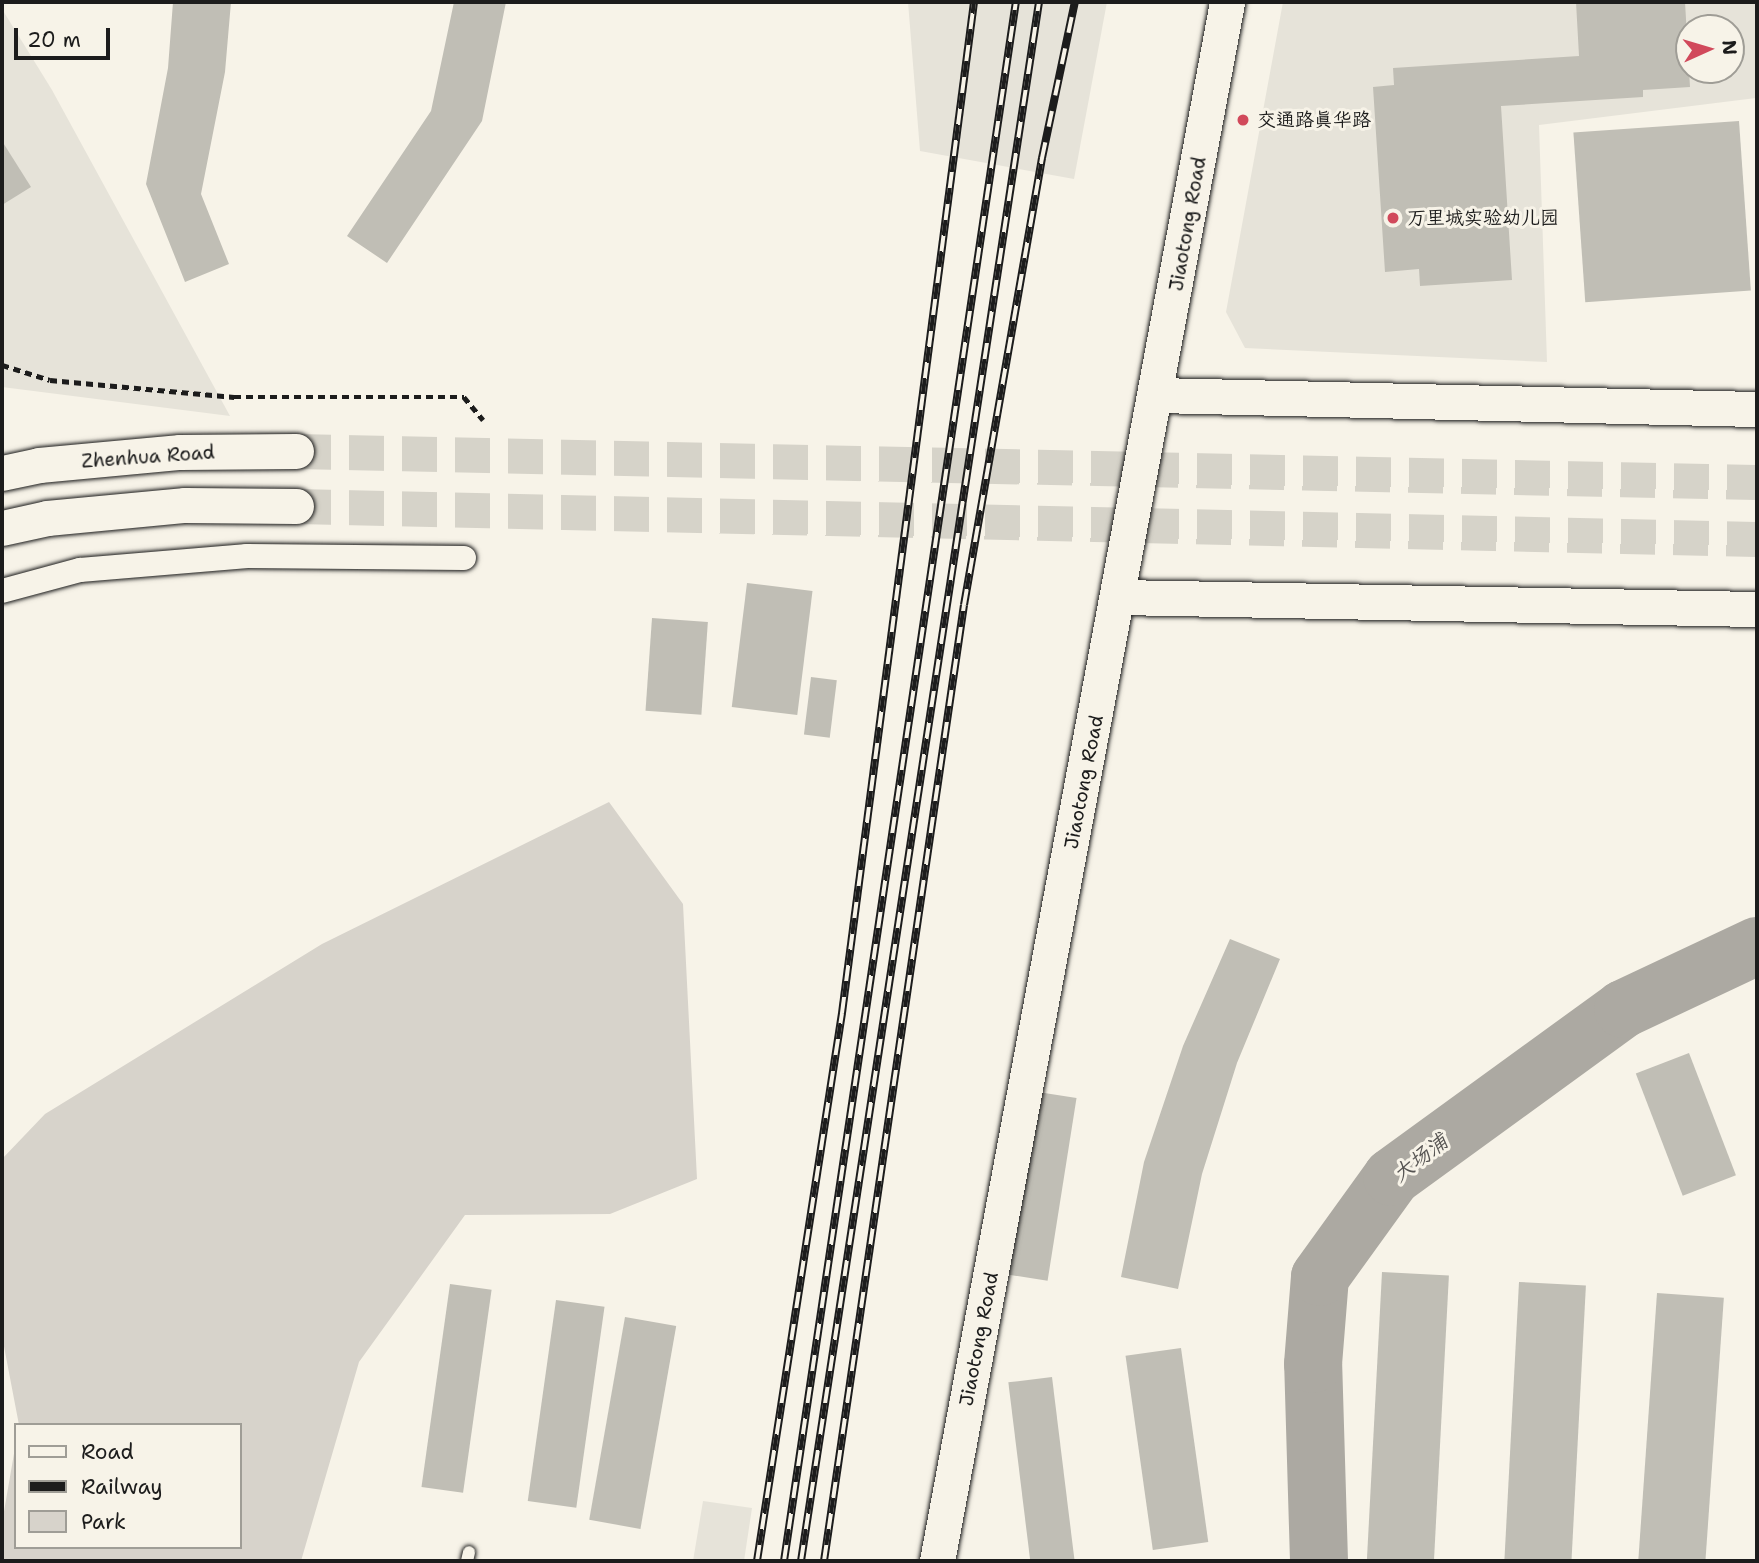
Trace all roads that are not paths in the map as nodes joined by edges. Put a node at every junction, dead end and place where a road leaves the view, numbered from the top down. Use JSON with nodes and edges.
{"nodes":[{"id":1,"x":1227,"y":2,"type":"edge"},
{"id":2,"x":1157,"y":395,"type":"junction"},
{"id":3,"x":1757,"y":409,"type":"edge"},
{"id":4,"x":296,"y":451,"type":"tunnel mouth"},
{"id":5,"x":2,"y":473,"type":"edge"},
{"id":6,"x":296,"y":506,"type":"tunnel mouth"},
{"id":7,"x":2,"y":528,"type":"edge"},
{"id":8,"x":464,"y":558,"type":"dead end"},
{"id":9,"x":2,"y":590,"type":"edge"},
{"id":10,"x":1119,"y":597,"type":"junction"},
{"id":11,"x":1757,"y":609,"type":"edge"},
{"id":12,"x":937,"y":1561,"type":"edge"}],
"edges":[{"from":1,"to":2,"type":"main road","name":"Jiaotong Road"},
{"from":2,"to":3,"type":"main road"},
{"from":2,"to":10,"type":"main road","name":"Jiaotong Road"},
{"from":4,"to":5,"type":"main road","name":"Zhenhua Road"},
{"from":6,"to":7,"type":"main road"},
{"from":8,"to":9,"type":"street"},
{"from":10,"to":11,"type":"main road"},
{"from":10,"to":12,"type":"main road","name":"Jiaotong Road"}]}
